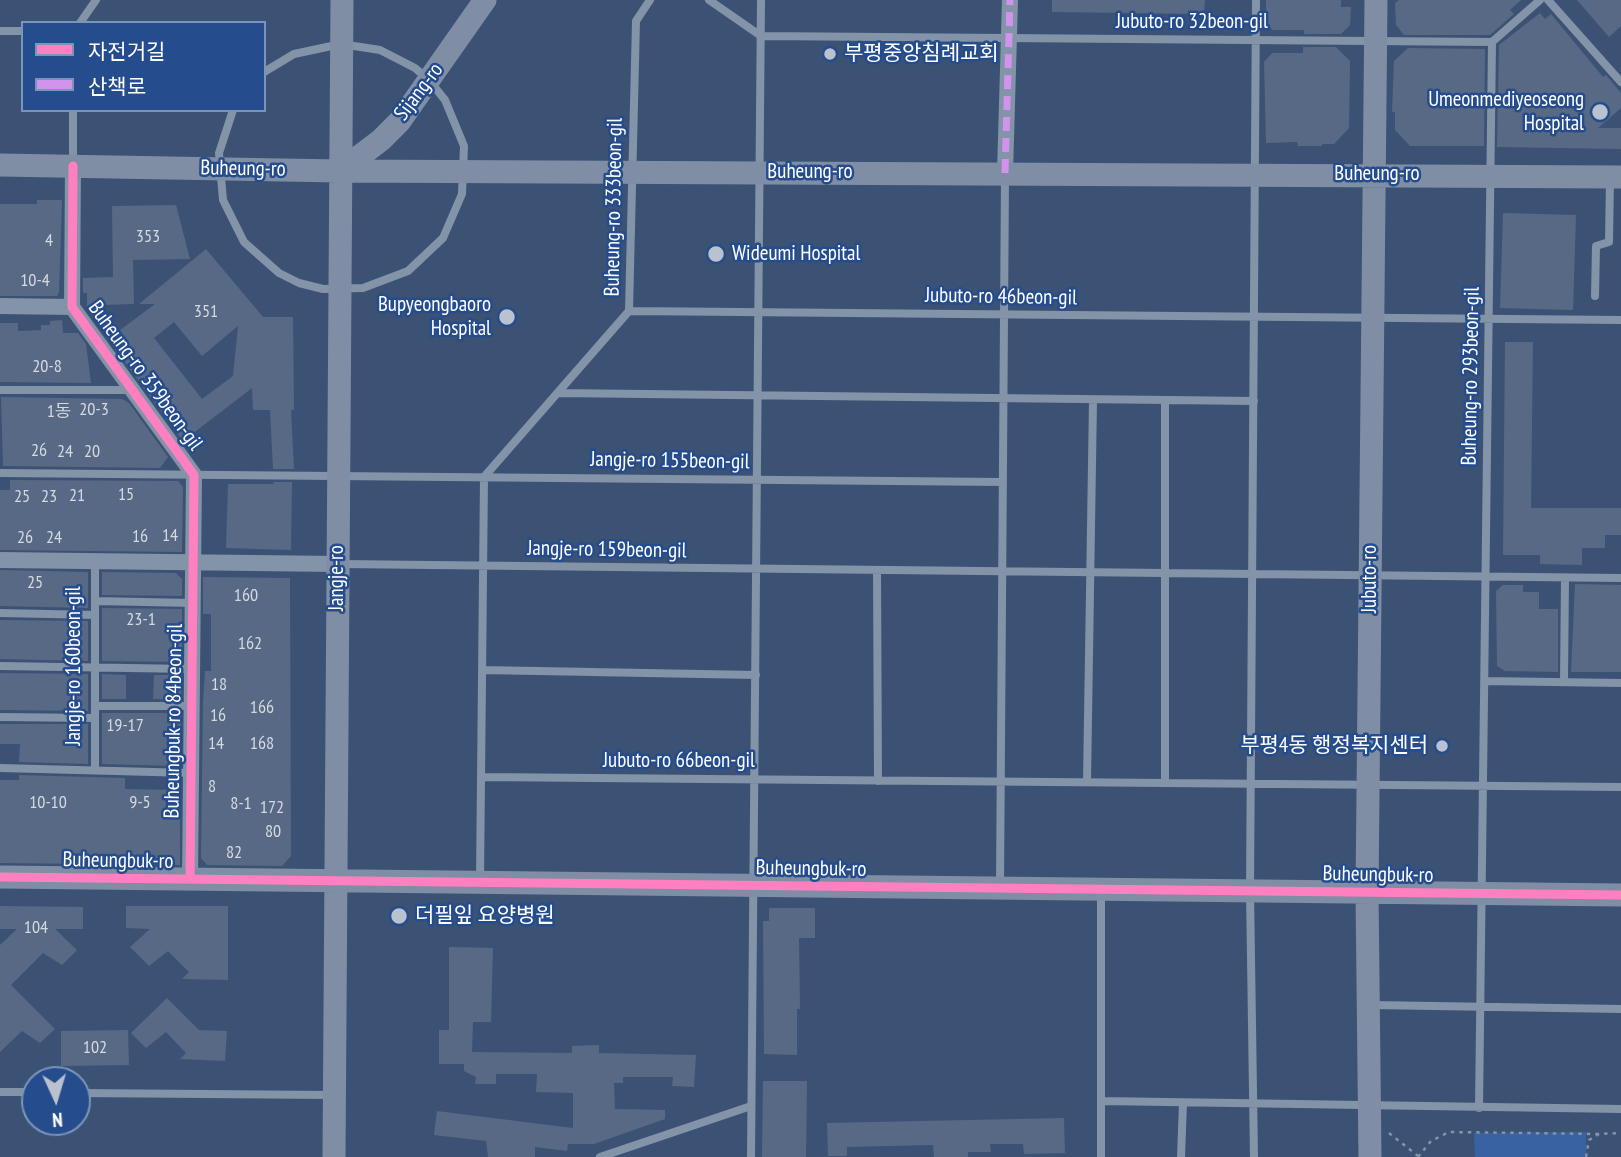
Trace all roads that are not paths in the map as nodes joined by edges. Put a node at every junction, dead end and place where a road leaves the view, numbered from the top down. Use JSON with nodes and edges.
{"nodes":[{"id":1,"x":96,"y":0,"type":"edge"},
{"id":2,"x":342,"y":0,"type":"edge"},
{"id":3,"x":485,"y":0,"type":"edge"},
{"id":4,"x":650,"y":0,"type":"edge"},
{"id":5,"x":709,"y":0,"type":"edge"},
{"id":6,"x":761,"y":0,"type":"edge"},
{"id":7,"x":1010,"y":0,"type":"edge"},
{"id":8,"x":1255,"y":0,"type":"edge"},
{"id":9,"x":1376,"y":0,"type":"edge"},
{"id":10,"x":1540,"y":0,"type":"edge"},
{"id":11,"x":1548,"y":0,"type":"edge"},
{"id":12,"x":81,"y":21,"type":"edge"},
{"id":13,"x":0,"y":31,"type":"edge"},
{"id":14,"x":19,"y":31,"type":"edge"},
{"id":15,"x":761,"y":36,"type":"junction"},
{"id":16,"x":1009,"y":38,"type":"junction"},
{"id":17,"x":1255,"y":40,"type":"junction"},
{"id":18,"x":1375,"y":41,"type":"junction"},
{"id":19,"x":1492,"y":42,"type":"junction"},
{"id":20,"x":341,"y":44,"type":"junction"},
{"id":21,"x":266,"y":71,"type":"edge"},
{"id":22,"x":429,"y":80,"type":"junction"},
{"id":23,"x":1621,"y":82,"type":"edge"},
{"id":24,"x":73,"y":112,"type":"edge"},
{"id":25,"x":232,"y":112,"type":"edge"},
{"id":26,"x":0,"y":165,"type":"edge"},
{"id":27,"x":73,"y":166,"type":"junction"},
{"id":28,"x":219,"y":169,"type":"junction"},
{"id":29,"x":340,"y":171,"type":"junction"},
{"id":30,"x":465,"y":171,"type":"junction"},
{"id":31,"x":632,"y":172,"type":"junction"},
{"id":32,"x":759,"y":172,"type":"junction"},
{"id":33,"x":1006,"y":173,"type":"junction"},
{"id":34,"x":1255,"y":173,"type":"junction"},
{"id":35,"x":1373,"y":174,"type":"junction"},
{"id":36,"x":1491,"y":175,"type":"junction"},
{"id":37,"x":1616,"y":177,"type":"edge"},
{"id":38,"x":339,"y":290,"type":"junction"},
{"id":39,"x":1595,"y":296,"type":"dead end"},
{"id":40,"x":0,"y":306,"type":"edge"},
{"id":41,"x":72,"y":307,"type":"junction"},
{"id":42,"x":629,"y":311,"type":"junction"},
{"id":43,"x":758,"y":312,"type":"junction"},
{"id":44,"x":1004,"y":314,"type":"junction"},
{"id":45,"x":1254,"y":317,"type":"junction"},
{"id":46,"x":1372,"y":317,"type":"junction"},
{"id":47,"x":1489,"y":319,"type":"junction"},
{"id":48,"x":1621,"y":320,"type":"edge"},
{"id":49,"x":0,"y":390,"type":"edge"},
{"id":50,"x":132,"y":390,"type":"junction"},
{"id":51,"x":558,"y":393,"type":"junction"},
{"id":52,"x":758,"y":395,"type":"junction"},
{"id":53,"x":1003,"y":398,"type":"junction"},
{"id":54,"x":1093,"y":400,"type":"junction"},
{"id":55,"x":1165,"y":400,"type":"junction"},
{"id":56,"x":1254,"y":401,"type":"junction"},
{"id":57,"x":0,"y":473,"type":"edge"},
{"id":58,"x":194,"y":475,"type":"junction"},
{"id":59,"x":338,"y":476,"type":"junction"},
{"id":60,"x":484,"y":477,"type":"junction"},
{"id":61,"x":757,"y":480,"type":"junction"},
{"id":62,"x":1003,"y":482,"type":"junction"},
{"id":63,"x":0,"y":560,"type":"edge"},
{"id":64,"x":95,"y":561,"type":"junction"},
{"id":65,"x":194,"y":562,"type":"junction"},
{"id":66,"x":337,"y":564,"type":"junction"},
{"id":67,"x":483,"y":566,"type":"junction"},
{"id":68,"x":757,"y":569,"type":"junction"},
{"id":69,"x":877,"y":570,"type":"junction"},
{"id":70,"x":1002,"y":572,"type":"junction"},
{"id":71,"x":1089,"y":573,"type":"junction"},
{"id":72,"x":1165,"y":574,"type":"junction"},
{"id":73,"x":1253,"y":575,"type":"junction"},
{"id":74,"x":1370,"y":576,"type":"junction"},
{"id":75,"x":1486,"y":577,"type":"junction"},
{"id":76,"x":1565,"y":578,"type":"junction"},
{"id":77,"x":1621,"y":578,"type":"edge"},
{"id":78,"x":95,"y":601,"type":"junction"},
{"id":79,"x":193,"y":603,"type":"junction"},
{"id":80,"x":0,"y":613,"type":"edge"},
{"id":81,"x":95,"y":615,"type":"junction"},
{"id":82,"x":0,"y":666,"type":"edge"},
{"id":83,"x":94,"y":668,"type":"junction"},
{"id":84,"x":192,"y":669,"type":"junction"},
{"id":85,"x":482,"y":670,"type":"junction"},
{"id":86,"x":756,"y":675,"type":"junction"},
{"id":87,"x":1485,"y":681,"type":"junction"},
{"id":88,"x":1564,"y":682,"type":"junction"},
{"id":89,"x":1621,"y":683,"type":"edge"},
{"id":90,"x":95,"y":706,"type":"junction"},
{"id":91,"x":192,"y":706,"type":"junction"},
{"id":92,"x":0,"y":717,"type":"edge"},
{"id":93,"x":95,"y":718,"type":"junction"},
{"id":94,"x":0,"y":768,"type":"edge"},
{"id":95,"x":95,"y":770,"type":"junction"},
{"id":96,"x":191,"y":773,"type":"junction"},
{"id":97,"x":481,"y":777,"type":"junction"},
{"id":98,"x":755,"y":779,"type":"junction"},
{"id":99,"x":878,"y":780,"type":"junction"},
{"id":100,"x":1000,"y":781,"type":"junction"},
{"id":101,"x":1087,"y":782,"type":"junction"},
{"id":102,"x":1165,"y":783,"type":"junction"},
{"id":103,"x":1252,"y":784,"type":"junction"},
{"id":104,"x":1368,"y":785,"type":"junction"},
{"id":105,"x":1483,"y":786,"type":"junction"},
{"id":106,"x":1621,"y":787,"type":"edge"},
{"id":107,"x":0,"y":877,"type":"edge"},
{"id":108,"x":190,"y":879,"type":"junction"},
{"id":109,"x":335,"y":881,"type":"junction"},
{"id":110,"x":480,"y":882,"type":"junction"},
{"id":111,"x":754,"y":885,"type":"junction"},
{"id":112,"x":1000,"y":888,"type":"junction"},
{"id":113,"x":1101,"y":889,"type":"junction"},
{"id":114,"x":1250,"y":891,"type":"junction"},
{"id":115,"x":1367,"y":892,"type":"junction"},
{"id":116,"x":1482,"y":894,"type":"junction"},
{"id":117,"x":1621,"y":895,"type":"edge"},
{"id":118,"x":1366,"y":1005,"type":"junction"},
{"id":119,"x":1481,"y":1006,"type":"junction"},
{"id":120,"x":1621,"y":1009,"type":"edge"},
{"id":121,"x":0,"y":1092,"type":"edge"},
{"id":122,"x":21,"y":1092,"type":"edge"},
{"id":123,"x":91,"y":1093,"type":"edge"},
{"id":124,"x":334,"y":1095,"type":"junction"},
{"id":125,"x":1102,"y":1101,"type":"junction"},
{"id":126,"x":1183,"y":1103,"type":"junction"},
{"id":127,"x":1255,"y":1105,"type":"junction"},
{"id":128,"x":1367,"y":1105,"type":"junction"},
{"id":129,"x":751,"y":1106,"type":"junction"},
{"id":130,"x":1479,"y":1108,"type":"junction"},
{"id":131,"x":1621,"y":1110,"type":"edge"},
{"id":132,"x":334,"y":1157,"type":"edge"},
{"id":133,"x":600,"y":1157,"type":"edge"},
{"id":134,"x":751,"y":1157,"type":"edge"},
{"id":135,"x":1101,"y":1157,"type":"edge"},
{"id":136,"x":1181,"y":1157,"type":"edge"},
{"id":137,"x":1254,"y":1157,"type":"edge"},
{"id":138,"x":1370,"y":1157,"type":"edge"}],
"edges":[{"from":1,"to":12,"type":"lane"},
{"from":2,"to":20,"type":"main road","name":"Jangje-ro"},
{"from":3,"to":22,"type":"main road","name":"Sijang-ro"},
{"from":4,"to":31,"type":"lane","name":"Buheung-ro 333beon-gil"},
{"from":5,"to":15,"type":"lane"},
{"from":6,"to":15,"type":"lane"},
{"from":7,"to":16,"type":"street"},
{"from":8,"to":17,"type":"lane"},
{"from":9,"to":18,"type":"main road","name":"Jubuto-ro"},
{"from":10,"to":19,"type":"lane"},
{"from":11,"to":23,"type":"lane"},
{"from":13,"to":14,"type":"lane"},
{"from":15,"to":16,"type":"lane","name":"Jubuto-ro 32beon-gil"},
{"from":15,"to":32,"type":"lane"},
{"from":16,"to":17,"type":"lane","name":"Jubuto-ro 32beon-gil"},
{"from":16,"to":33,"type":"street"},
{"from":17,"to":18,"type":"lane","name":"Jubuto-ro 32beon-gil"},
{"from":17,"to":34,"type":"lane"},
{"from":18,"to":19,"type":"lane","name":"Jubuto-ro 32beon-gil"},
{"from":18,"to":35,"type":"main road","name":"Jubuto-ro"},
{"from":19,"to":36,"type":"lane","name":"Buheung-ro 293beon-gil"},
{"from":20,"to":21,"type":"lane"},
{"from":20,"to":22,"type":"lane"},
{"from":20,"to":29,"type":"main road","name":"Jangje-ro"},
{"from":22,"to":29,"type":"main road","name":"Sijang-ro"},
{"from":22,"to":30,"type":"lane"},
{"from":24,"to":27,"type":"lane"},
{"from":25,"to":28,"type":"lane"},
{"from":26,"to":27,"type":"main road","name":"Buheung-ro"},
{"from":27,"to":28,"type":"main road","name":"Buheung-ro"},
{"from":27,"to":41,"type":"street","name":"Buheung-ro 359beon-gil"},
{"from":28,"to":29,"type":"main road","name":"Buheung-ro"},
{"from":28,"to":38,"type":"lane"},
{"from":29,"to":30,"type":"main road","name":"Buheung-ro"},
{"from":29,"to":38,"type":"main road","name":"Jangje-ro"},
{"from":30,"to":31,"type":"main road","name":"Buheung-ro"},
{"from":30,"to":38,"type":"lane"},
{"from":31,"to":32,"type":"main road","name":"Buheung-ro"},
{"from":31,"to":42,"type":"lane","name":"Buheung-ro 333beon-gil"},
{"from":32,"to":33,"type":"main road","name":"Buheung-ro"},
{"from":32,"to":43,"type":"lane"},
{"from":33,"to":34,"type":"main road","name":"Buheung-ro"},
{"from":33,"to":44,"type":"lane"},
{"from":34,"to":35,"type":"main road","name":"Buheung-ro"},
{"from":34,"to":45,"type":"lane"},
{"from":35,"to":36,"type":"main road","name":"Buheung-ro"},
{"from":35,"to":46,"type":"main road","name":"Jubuto-ro"},
{"from":36,"to":37,"type":"main road","name":"Buheung-ro"},
{"from":36,"to":47,"type":"lane","name":"Buheung-ro 293beon-gil"},
{"from":37,"to":39,"type":"lane"},
{"from":38,"to":59,"type":"main road","name":"Jangje-ro"},
{"from":40,"to":41,"type":"street","name":"Buheung-ro 359beon-gil"},
{"from":41,"to":50,"type":"street","name":"Buheung-ro 359beon-gil"},
{"from":42,"to":43,"type":"lane","name":"Jubuto-ro 46beon-gil"},
{"from":42,"to":51,"type":"lane","name":"Buheung-ro 333beon-gil"},
{"from":43,"to":44,"type":"lane","name":"Jubuto-ro 46beon-gil"},
{"from":43,"to":52,"type":"lane"},
{"from":44,"to":45,"type":"lane","name":"Jubuto-ro 46beon-gil"},
{"from":44,"to":53,"type":"lane"},
{"from":45,"to":46,"type":"lane","name":"Jubuto-ro 46beon-gil"},
{"from":45,"to":56,"type":"lane"},
{"from":46,"to":47,"type":"lane","name":"Jubuto-ro 46beon-gil"},
{"from":46,"to":74,"type":"main road","name":"Jubuto-ro"},
{"from":47,"to":48,"type":"lane","name":"Jubuto-ro 46beon-gil"},
{"from":47,"to":75,"type":"lane","name":"Buheung-ro 293beon-gil"},
{"from":49,"to":50,"type":"lane","name":"Buheung-ro 359beon-gil"},
{"from":50,"to":58,"type":"street","name":"Buheung-ro 359beon-gil"},
{"from":51,"to":52,"type":"lane"},
{"from":51,"to":60,"type":"lane","name":"Buheung-ro 333beon-gil"},
{"from":52,"to":53,"type":"lane"},
{"from":52,"to":61,"type":"lane"},
{"from":53,"to":54,"type":"lane"},
{"from":53,"to":62,"type":"lane"},
{"from":54,"to":55,"type":"lane"},
{"from":54,"to":71,"type":"lane"},
{"from":55,"to":56,"type":"lane"},
{"from":55,"to":72,"type":"lane"},
{"from":56,"to":73,"type":"lane"},
{"from":57,"to":58,"type":"lane","name":"Jangje-ro 155beon-gil"},
{"from":58,"to":59,"type":"lane","name":"Jangje-ro 155beon-gil"},
{"from":58,"to":65,"type":"street","name":"Buheung-ro 359beon-gil"},
{"from":59,"to":60,"type":"lane","name":"Jangje-ro 155beon-gil"},
{"from":59,"to":66,"type":"main road","name":"Jangje-ro"},
{"from":60,"to":61,"type":"lane","name":"Jangje-ro 155beon-gil"},
{"from":60,"to":67,"type":"lane"},
{"from":61,"to":62,"type":"lane","name":"Jangje-ro 155beon-gil"},
{"from":61,"to":68,"type":"lane"},
{"from":62,"to":70,"type":"lane"},
{"from":63,"to":64,"type":"street","name":"Jangje-ro 160beon-gil"},
{"from":64,"to":65,"type":"street","name":"Jangje-ro 160beon-gil"},
{"from":64,"to":78,"type":"lane","name":"Jangje-ro 160beon-gil"},
{"from":65,"to":66,"type":"street","name":"Jangje-ro 160beon-gil"},
{"from":65,"to":79,"type":"street","name":"Buheungbuk-ro 84beon-gil"},
{"from":66,"to":67,"type":"lane","name":"Jangje-ro 159beon-gil"},
{"from":66,"to":109,"type":"main road","name":"Jangje-ro"},
{"from":67,"to":68,"type":"lane","name":"Jangje-ro 159beon-gil"},
{"from":67,"to":85,"type":"lane"},
{"from":68,"to":69,"type":"lane","name":"Jangje-ro 159beon-gil"},
{"from":68,"to":86,"type":"lane"},
{"from":69,"to":70,"type":"lane","name":"Jangje-ro 159beon-gil"},
{"from":69,"to":99,"type":"lane"},
{"from":70,"to":71,"type":"lane","name":"Jangje-ro 159beon-gil"},
{"from":70,"to":100,"type":"lane"},
{"from":71,"to":72,"type":"lane","name":"Jangje-ro 159beon-gil"},
{"from":71,"to":101,"type":"lane"},
{"from":72,"to":73,"type":"lane","name":"Jangje-ro 159beon-gil"},
{"from":72,"to":102,"type":"lane"},
{"from":73,"to":74,"type":"lane","name":"Jangje-ro 159beon-gil"},
{"from":73,"to":103,"type":"lane"},
{"from":74,"to":75,"type":"lane","name":"Jangje-ro 159beon-gil"},
{"from":74,"to":104,"type":"main road","name":"Jubuto-ro"},
{"from":75,"to":76,"type":"lane","name":"Jangje-ro 159beon-gil"},
{"from":75,"to":87,"type":"lane","name":"Buheung-ro 293beon-gil"},
{"from":76,"to":77,"type":"lane","name":"Jangje-ro 159beon-gil"},
{"from":76,"to":88,"type":"lane"},
{"from":78,"to":79,"type":"lane"},
{"from":78,"to":81,"type":"lane","name":"Jangje-ro 160beon-gil"},
{"from":79,"to":84,"type":"street","name":"Buheungbuk-ro 84beon-gil"},
{"from":80,"to":81,"type":"lane"},
{"from":81,"to":83,"type":"lane","name":"Jangje-ro 160beon-gil"},
{"from":82,"to":83,"type":"lane","name":"Buheungbuk-ro 84beon-gil"},
{"from":83,"to":84,"type":"lane","name":"Buheungbuk-ro 84beon-gil"},
{"from":83,"to":90,"type":"lane","name":"Jangje-ro 160beon-gil"},
{"from":84,"to":91,"type":"street","name":"Buheungbuk-ro 84beon-gil"},
{"from":85,"to":86,"type":"lane"},
{"from":85,"to":97,"type":"lane"},
{"from":86,"to":98,"type":"lane"},
{"from":87,"to":88,"type":"lane"},
{"from":87,"to":105,"type":"lane","name":"Buheung-ro 293beon-gil"},
{"from":88,"to":89,"type":"lane"},
{"from":90,"to":91,"type":"lane"},
{"from":90,"to":93,"type":"lane","name":"Jangje-ro 160beon-gil"},
{"from":91,"to":96,"type":"street","name":"Buheungbuk-ro 84beon-gil"},
{"from":92,"to":93,"type":"lane"},
{"from":93,"to":95,"type":"lane","name":"Jangje-ro 160beon-gil"},
{"from":94,"to":95,"type":"lane","name":"Buheungbuk-ro 84beon-gil"},
{"from":95,"to":96,"type":"lane","name":"Buheungbuk-ro 84beon-gil"},
{"from":96,"to":108,"type":"street","name":"Buheungbuk-ro 84beon-gil"},
{"from":97,"to":98,"type":"lane","name":"Jubuto-ro 66beon-gil"},
{"from":97,"to":110,"type":"lane"},
{"from":98,"to":99,"type":"lane","name":"Jubuto-ro 66beon-gil"},
{"from":98,"to":111,"type":"lane"},
{"from":99,"to":100,"type":"lane","name":"Jubuto-ro 66beon-gil"},
{"from":100,"to":101,"type":"lane","name":"Jubuto-ro 66beon-gil"},
{"from":100,"to":112,"type":"lane"},
{"from":101,"to":102,"type":"lane","name":"Jubuto-ro 66beon-gil"},
{"from":102,"to":103,"type":"lane","name":"Jubuto-ro 66beon-gil"},
{"from":103,"to":104,"type":"lane","name":"Jubuto-ro 66beon-gil"},
{"from":103,"to":114,"type":"lane"},
{"from":104,"to":105,"type":"lane","name":"Jubuto-ro 66beon-gil"},
{"from":104,"to":115,"type":"main road","name":"Jubuto-ro"},
{"from":105,"to":106,"type":"lane","name":"Jubuto-ro 66beon-gil"},
{"from":105,"to":116,"type":"lane","name":"Buheung-ro 293beon-gil"},
{"from":107,"to":108,"type":"main road","name":"Buheungbuk-ro"},
{"from":108,"to":109,"type":"main road","name":"Buheungbuk-ro"},
{"from":109,"to":110,"type":"main road","name":"Buheungbuk-ro"},
{"from":109,"to":124,"type":"main road","name":"Jangje-ro"},
{"from":110,"to":111,"type":"main road","name":"Buheungbuk-ro"},
{"from":111,"to":112,"type":"main road","name":"Buheungbuk-ro"},
{"from":111,"to":129,"type":"lane"},
{"from":112,"to":113,"type":"main road","name":"Buheungbuk-ro"},
{"from":113,"to":114,"type":"main road","name":"Buheungbuk-ro"},
{"from":113,"to":125,"type":"lane"},
{"from":114,"to":115,"type":"main road","name":"Buheungbuk-ro"},
{"from":114,"to":127,"type":"lane"},
{"from":115,"to":116,"type":"main road","name":"Buheungbuk-ro"},
{"from":115,"to":118,"type":"main road","name":"Jubuto-ro"},
{"from":116,"to":117,"type":"main road","name":"Buheungbuk-ro"},
{"from":116,"to":119,"type":"lane","name":"Buheung-ro 293beon-gil"},
{"from":118,"to":119,"type":"lane"},
{"from":118,"to":128,"type":"main road","name":"Jubuto-ro"},
{"from":119,"to":120,"type":"lane"},
{"from":119,"to":130,"type":"lane","name":"Buheung-ro 293beon-gil"},
{"from":121,"to":122,"type":"lane"},
{"from":123,"to":124,"type":"lane"},
{"from":124,"to":132,"type":"main road","name":"Jangje-ro"},
{"from":125,"to":126,"type":"lane"},
{"from":125,"to":135,"type":"lane"},
{"from":126,"to":127,"type":"lane"},
{"from":126,"to":136,"type":"lane"},
{"from":127,"to":128,"type":"lane"},
{"from":127,"to":137,"type":"lane"},
{"from":128,"to":130,"type":"lane"},
{"from":128,"to":138,"type":"main road","name":"Jubuto-ro"},
{"from":129,"to":133,"type":"lane"},
{"from":129,"to":134,"type":"lane"},
{"from":130,"to":131,"type":"lane"}]}
